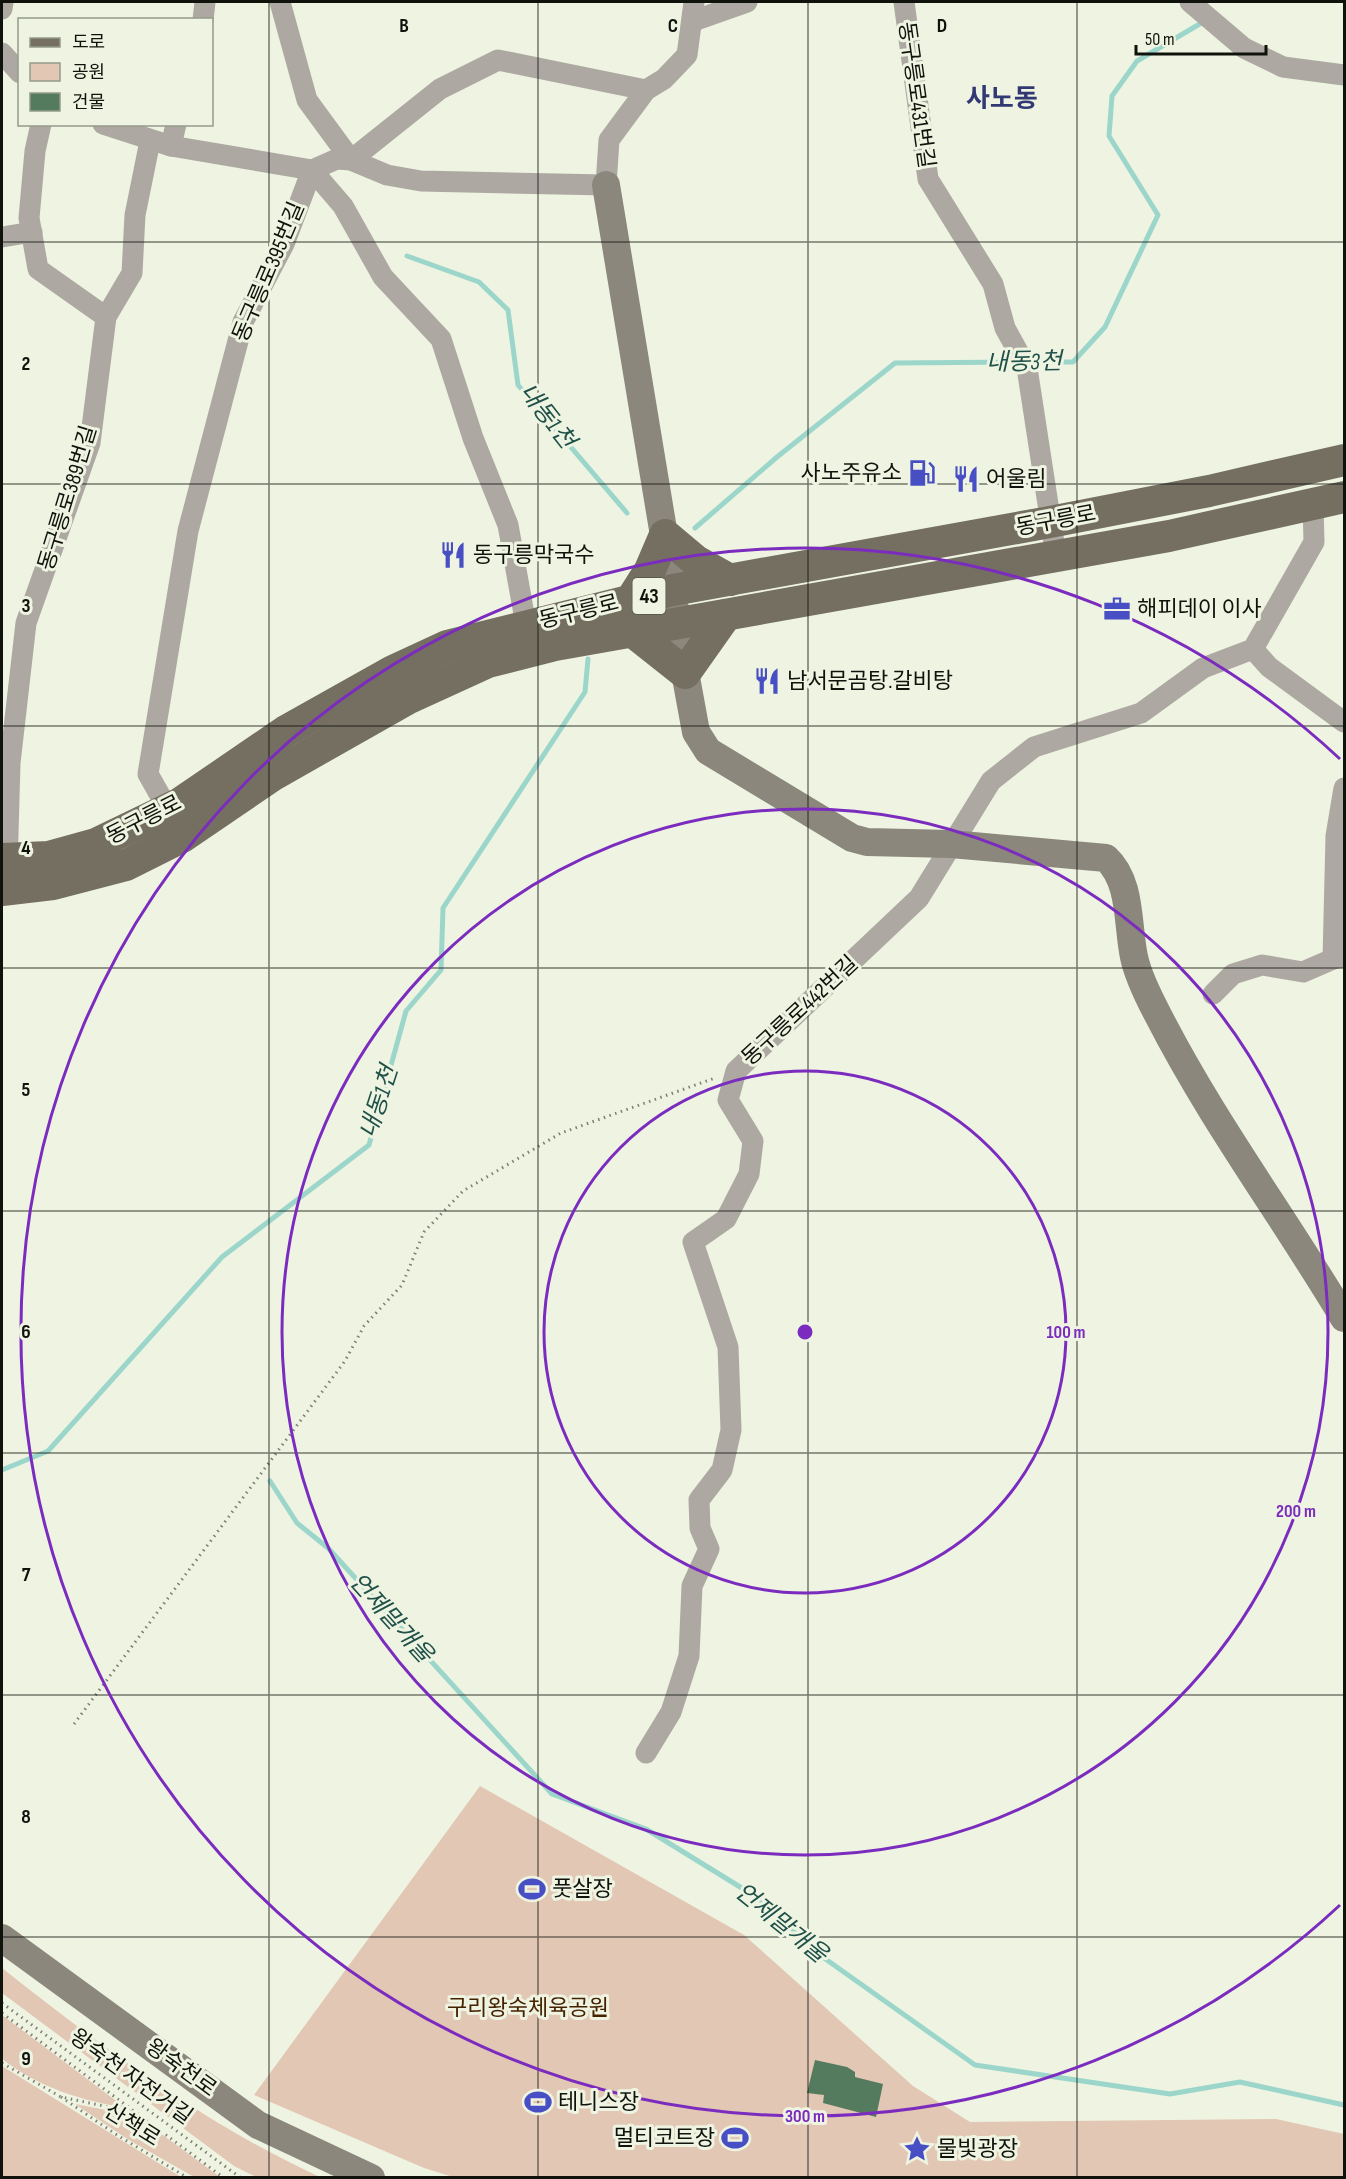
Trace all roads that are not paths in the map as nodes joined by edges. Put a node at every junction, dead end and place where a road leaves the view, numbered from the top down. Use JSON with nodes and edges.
{"nodes":[{"id":1,"x":3,"y":2,"type":"edge"},
{"id":2,"x":205,"y":2,"type":"edge"},
{"id":3,"x":280,"y":2,"type":"edge"},
{"id":4,"x":747,"y":2,"type":"edge"},
{"id":5,"x":904,"y":2,"type":"edge"},
{"id":6,"x":2,"y":9,"type":"edge"},
{"id":7,"x":694,"y":11,"type":"edge"},
{"id":8,"x":1203,"y":12,"type":"edge"},
{"id":9,"x":203,"y":18,"type":"edge"},
{"id":10,"x":2,"y":53,"type":"edge"},
{"id":11,"x":18,"y":71,"type":"edge"},
{"id":12,"x":1344,"y":75,"type":"edge"},
{"id":13,"x":646,"y":90,"type":"junction"},
{"id":14,"x":41,"y":126,"type":"edge"},
{"id":15,"x":109,"y":126,"type":"edge"},
{"id":16,"x":176,"y":126,"type":"edge"},
{"id":17,"x":150,"y":141,"type":"junction"},
{"id":18,"x":171,"y":146,"type":"junction"},
{"id":19,"x":351,"y":160,"type":"junction"},
{"id":20,"x":312,"y":170,"type":"junction"},
{"id":21,"x":606,"y":184,"type":"junction"},
{"id":22,"x":32,"y":232,"type":"junction"},
{"id":23,"x":2,"y":237,"type":"edge"},
{"id":24,"x":106,"y":317,"type":"junction"},
{"id":25,"x":1344,"y":460,"type":"edge"},
{"id":26,"x":1344,"y":497,"type":"edge"},
{"id":27,"x":1313,"y":505,"type":"junction"},
{"id":28,"x":1050,"y":522,"type":"junction"},
{"id":29,"x":664,"y":535,"type":"junction"},
{"id":30,"x":1056,"y":556,"type":"junction"},
{"id":31,"x":730,"y":580,"type":"junction"},
{"id":32,"x":674,"y":590,"type":"junction"},
{"id":33,"x":631,"y":600,"type":"junction"},
{"id":34,"x":726,"y":615,"type":"junction"},
{"id":35,"x":676,"y":624,"type":"junction"},
{"id":36,"x":526,"y":626,"type":"junction"},
{"id":37,"x":632,"y":632,"type":"junction"},
{"id":38,"x":1253,"y":649,"type":"junction"},
{"id":39,"x":685,"y":673,"type":"junction"},
{"id":40,"x":1344,"y":722,"type":"edge"},
{"id":41,"x":1344,"y":788,"type":"edge"},
{"id":42,"x":168,"y":809,"type":"junction"},
{"id":43,"x":183,"y":837,"type":"junction"},
{"id":44,"x":951,"y":844,"type":"junction"},
{"id":45,"x":5,"y":859,"type":"edge"},
{"id":46,"x":2,"y":895,"type":"edge"},
{"id":47,"x":1339,"y":958,"type":"edge"},
{"id":48,"x":1213,"y":994,"type":"dead end"},
{"id":49,"x":1344,"y":1318,"type":"edge"},
{"id":50,"x":646,"y":1753,"type":"dead end"},
{"id":51,"x":2,"y":1938,"type":"edge"},
{"id":52,"x":371,"y":2178,"type":"edge"}],
"edges":[{"from":1,"to":6,"type":"street"},
{"from":2,"to":9,"type":"street"},
{"from":3,"to":19,"type":"street"},
{"from":4,"to":7,"type":"street"},
{"from":5,"to":28,"type":"street","name":"동구릉로431번길"},
{"from":7,"to":13,"type":"street"},
{"from":8,"to":12,"type":"street"},
{"from":10,"to":11,"type":"street"},
{"from":13,"to":19,"type":"street"},
{"from":13,"to":21,"type":"street"},
{"from":14,"to":22,"type":"street"},
{"from":15,"to":17,"type":"street"},
{"from":16,"to":18,"type":"street"},
{"from":17,"to":18,"type":"street"},
{"from":17,"to":24,"type":"street","name":"동구릉로389번길"},
{"from":18,"to":20,"type":"street"},
{"from":19,"to":20,"type":"street"},
{"from":19,"to":21,"type":"street"},
{"from":20,"to":36,"type":"street"},
{"from":20,"to":42,"type":"street","name":"동구릉로395번길"},
{"from":21,"to":29,"type":"street"},
{"from":22,"to":23,"type":"street"},
{"from":22,"to":24,"type":"street"},
{"from":24,"to":45,"type":"street","name":"동구릉로389번길"},
{"from":25,"to":28,"type":"main road","name":"동구릉로","number":"43"},
{"from":26,"to":27,"type":"main road","name":"동구릉로","number":"43"},
{"from":27,"to":30,"type":"main road","name":"동구릉로","number":"43"},
{"from":27,"to":38,"type":"street"},
{"from":28,"to":30,"type":"street","name":"동구릉로431번길"},
{"from":28,"to":31,"type":"main road","name":"동구릉로","number":"43"},
{"from":29,"to":31,"type":"main road"},
{"from":29,"to":32,"type":"street"},
{"from":29,"to":33,"type":"main road"},
{"from":30,"to":34,"type":"main road","name":"동구릉로","number":"43"},
{"from":31,"to":32,"type":"main road","name":"동구릉로","number":"43"},
{"from":32,"to":33,"type":"main road","name":"동구릉로","number":"43"},
{"from":32,"to":35,"type":"street"},
{"from":33,"to":36,"type":"main road","name":"동구릉로","number":"43"},
{"from":34,"to":35,"type":"main road","name":"동구릉로","number":"43"},
{"from":34,"to":39,"type":"main road"},
{"from":35,"to":37,"type":"main road","name":"동구릉로","number":"43"},
{"from":35,"to":39,"type":"street"},
{"from":36,"to":42,"type":"main road","name":"동구릉로","number":"43"},
{"from":37,"to":39,"type":"main road"},
{"from":37,"to":43,"type":"main road","name":"동구릉로","number":"43"},
{"from":38,"to":40,"type":"street"},
{"from":38,"to":44,"type":"street","name":"동구릉로442번길"},
{"from":39,"to":44,"type":"street"},
{"from":41,"to":47,"type":"street"},
{"from":42,"to":43,"type":"street","name":"동구릉로395번길"},
{"from":42,"to":45,"type":"main road","name":"동구릉로","number":"43"},
{"from":43,"to":46,"type":"main road","name":"동구릉로","number":"43"},
{"from":44,"to":49,"type":"street"},
{"from":44,"to":50,"type":"street","name":"동구릉로442번길"},
{"from":45,"to":46,"type":"street","name":"동구릉로389번길"},
{"from":47,"to":48,"type":"street"},
{"from":51,"to":52,"type":"street","name":"왕숙천로"}]}
